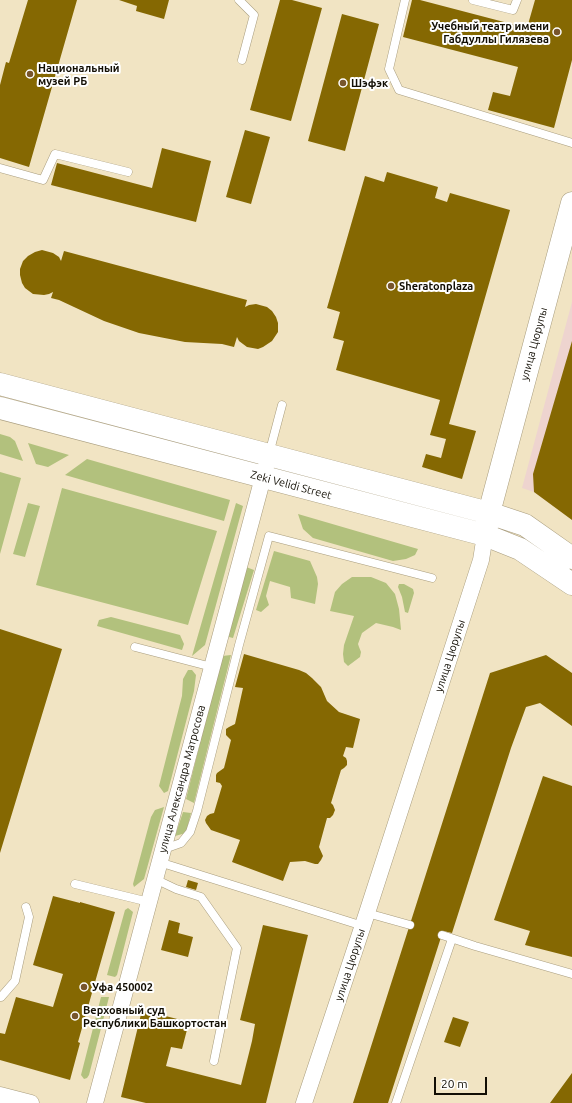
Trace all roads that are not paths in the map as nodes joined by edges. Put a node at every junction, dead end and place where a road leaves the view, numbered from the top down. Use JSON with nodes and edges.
{"nodes":[{"id":1,"x":239,"y":0,"type":"edge"},
{"id":2,"x":405,"y":0,"type":"edge"},
{"id":3,"x":473,"y":0,"type":"edge"},
{"id":4,"x":517,"y":0,"type":"edge"},
{"id":5,"x":242,"y":60,"type":"dead end"},
{"id":6,"x":572,"y":144,"type":"edge"},
{"id":7,"x":0,"y":168,"type":"edge"},
{"id":8,"x":128,"y":172,"type":"dead end"},
{"id":9,"x":572,"y":203,"type":"edge"},
{"id":10,"x":0,"y":384,"type":"edge"},
{"id":11,"x":282,"y":405,"type":"dead end"},
{"id":12,"x":0,"y":408,"type":"edge"},
{"id":13,"x":269,"y":455,"type":"junction"},
{"id":14,"x":263,"y":477,"type":"junction"},
{"id":15,"x":489,"y":513,"type":"junction"},
{"id":16,"x":485,"y":535,"type":"junction"},
{"id":17,"x":572,"y":558,"type":"edge"},
{"id":18,"x":432,"y":578,"type":"dead end"},
{"id":19,"x":572,"y":584,"type":"edge"},
{"id":20,"x":135,"y":647,"type":"dead end"},
{"id":21,"x":212,"y":667,"type":"junction"},
{"id":22,"x":161,"y":856,"type":"junction"},
{"id":23,"x":155,"y":879,"type":"junction"},
{"id":24,"x":75,"y":884,"type":"dead end"},
{"id":25,"x":149,"y":902,"type":"junction"},
{"id":26,"x":26,"y":907,"type":"dead end"},
{"id":27,"x":365,"y":920,"type":"junction"},
{"id":28,"x":410,"y":925,"type":"dead end"},
{"id":29,"x":442,"y":935,"type":"dead end"},
{"id":30,"x":452,"y":939,"type":"junction"},
{"id":31,"x":572,"y":974,"type":"edge"},
{"id":32,"x":0,"y":997,"type":"edge"},
{"id":33,"x":214,"y":1061,"type":"dead end"},
{"id":34,"x":0,"y":1095,"type":"edge"},
{"id":35,"x":31,"y":1103,"type":"edge"},
{"id":36,"x":94,"y":1103,"type":"edge"},
{"id":37,"x":304,"y":1103,"type":"edge"},
{"id":38,"x":396,"y":1103,"type":"edge"}],
"edges":[{"from":1,"to":5,"type":"lane"},
{"from":2,"to":6,"type":"lane"},
{"from":3,"to":4,"type":"lane"},
{"from":7,"to":8,"type":"lane"},
{"from":9,"to":15,"type":"main road","name":"улица Цюрупы"},
{"from":10,"to":13,"type":"main road"},
{"from":11,"to":13,"type":"lane"},
{"from":12,"to":14,"type":"main road","name":"Zeki Velidi Street"},
{"from":13,"to":14,"type":"street","name":"улица Александра Матросова"},
{"from":13,"to":15,"type":"main road"},
{"from":14,"to":16,"type":"main road","name":"Zeki Velidi Street"},
{"from":14,"to":21,"type":"street","name":"улица Александра Матросова"},
{"from":15,"to":16,"type":"main road","name":"улица Цюрупы"},
{"from":15,"to":17,"type":"main road"},
{"from":16,"to":19,"type":"main road","name":"Zeki Velidi Street"},
{"from":16,"to":27,"type":"street","name":"улица Цюрупы"},
{"from":18,"to":22,"type":"lane"},
{"from":20,"to":21,"type":"lane"},
{"from":21,"to":22,"type":"street","name":"улица Александра Матросова"},
{"from":22,"to":23,"type":"street","name":"улица Александра Матросова"},
{"from":22,"to":27,"type":"lane"},
{"from":23,"to":25,"type":"street","name":"улица Александра Матросова"},
{"from":23,"to":33,"type":"lane"},
{"from":24,"to":25,"type":"lane"},
{"from":25,"to":36,"type":"street","name":"улица Александра Матросова"},
{"from":26,"to":32,"type":"lane"},
{"from":27,"to":28,"type":"lane"},
{"from":27,"to":37,"type":"street","name":"улица Цюрупы"},
{"from":29,"to":30,"type":"lane"},
{"from":30,"to":31,"type":"lane"},
{"from":30,"to":38,"type":"lane"},
{"from":34,"to":35,"type":"street"}]}
